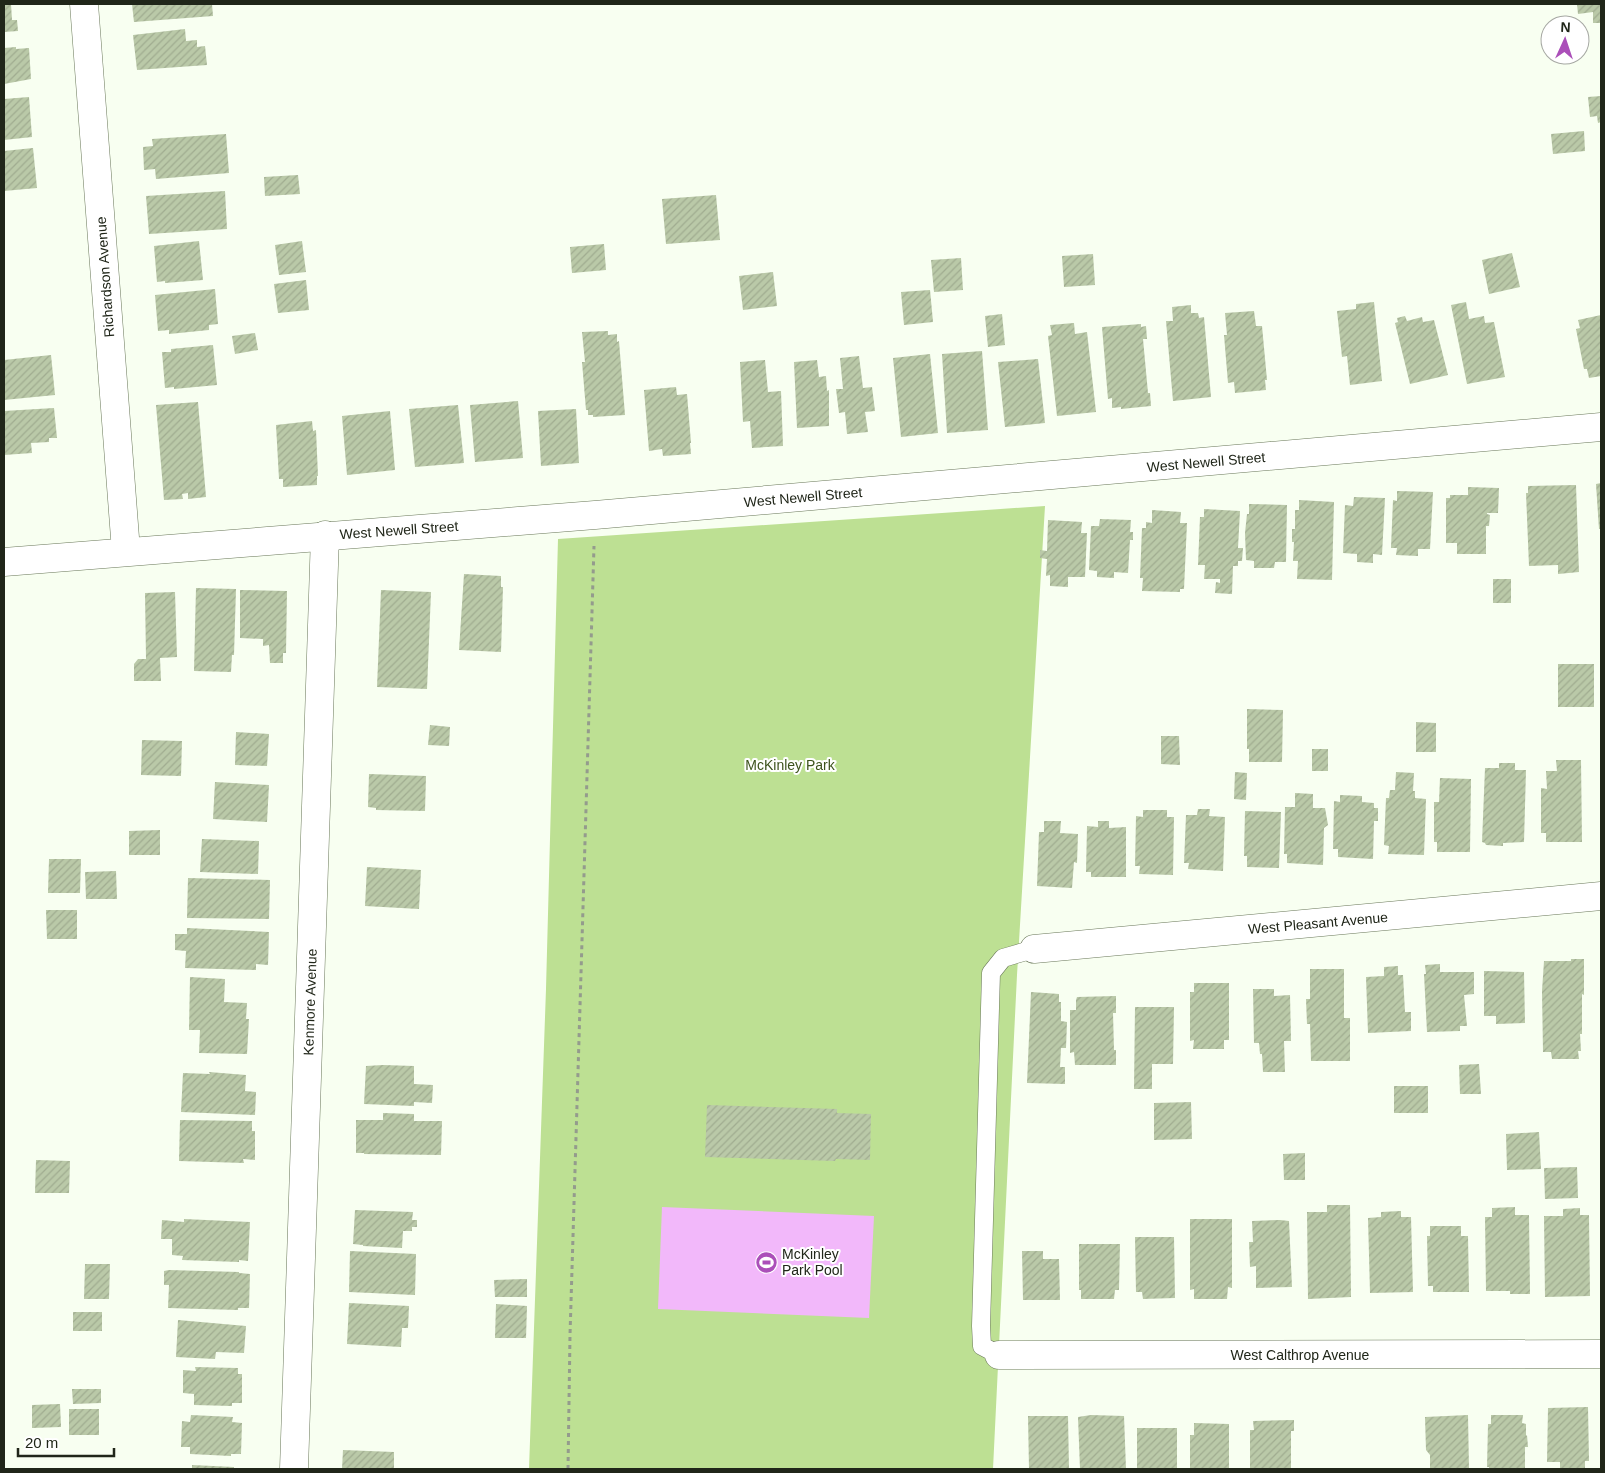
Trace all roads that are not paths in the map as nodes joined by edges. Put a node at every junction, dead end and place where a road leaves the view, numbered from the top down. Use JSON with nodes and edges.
{"nodes":[{"id":1,"x":84,"y":4,"type":"edge"},
{"id":2,"x":1601,"y":427,"type":"edge"},
{"id":3,"x":325,"y":535,"type":"junction"},
{"id":4,"x":126,"y":551,"type":"junction"},
{"id":5,"x":4,"y":562,"type":"edge"},
{"id":6,"x":1601,"y":896,"type":"edge"},
{"id":7,"x":1034,"y":949,"type":"joint"},
{"id":8,"x":1601,"y":1354,"type":"edge"},
{"id":9,"x":999,"y":1355,"type":"joint"},
{"id":10,"x":294,"y":1469,"type":"edge"}],
"edges":[{"from":1,"to":4,"type":"street","name":"Richardson Avenue"},
{"from":2,"to":3,"type":"street","name":"West Newell Street"},
{"from":3,"to":4,"type":"street","name":"West Newell Street"},
{"from":3,"to":10,"type":"street","name":"Kenmore Avenue"},
{"from":4,"to":5,"type":"street","name":"West Newell Street"},
{"from":6,"to":7,"type":"street","name":"West Pleasant Avenue"},
{"from":7,"to":9,"type":"lane"},
{"from":8,"to":9,"type":"street","name":"West Calthrop Avenue"}]}
